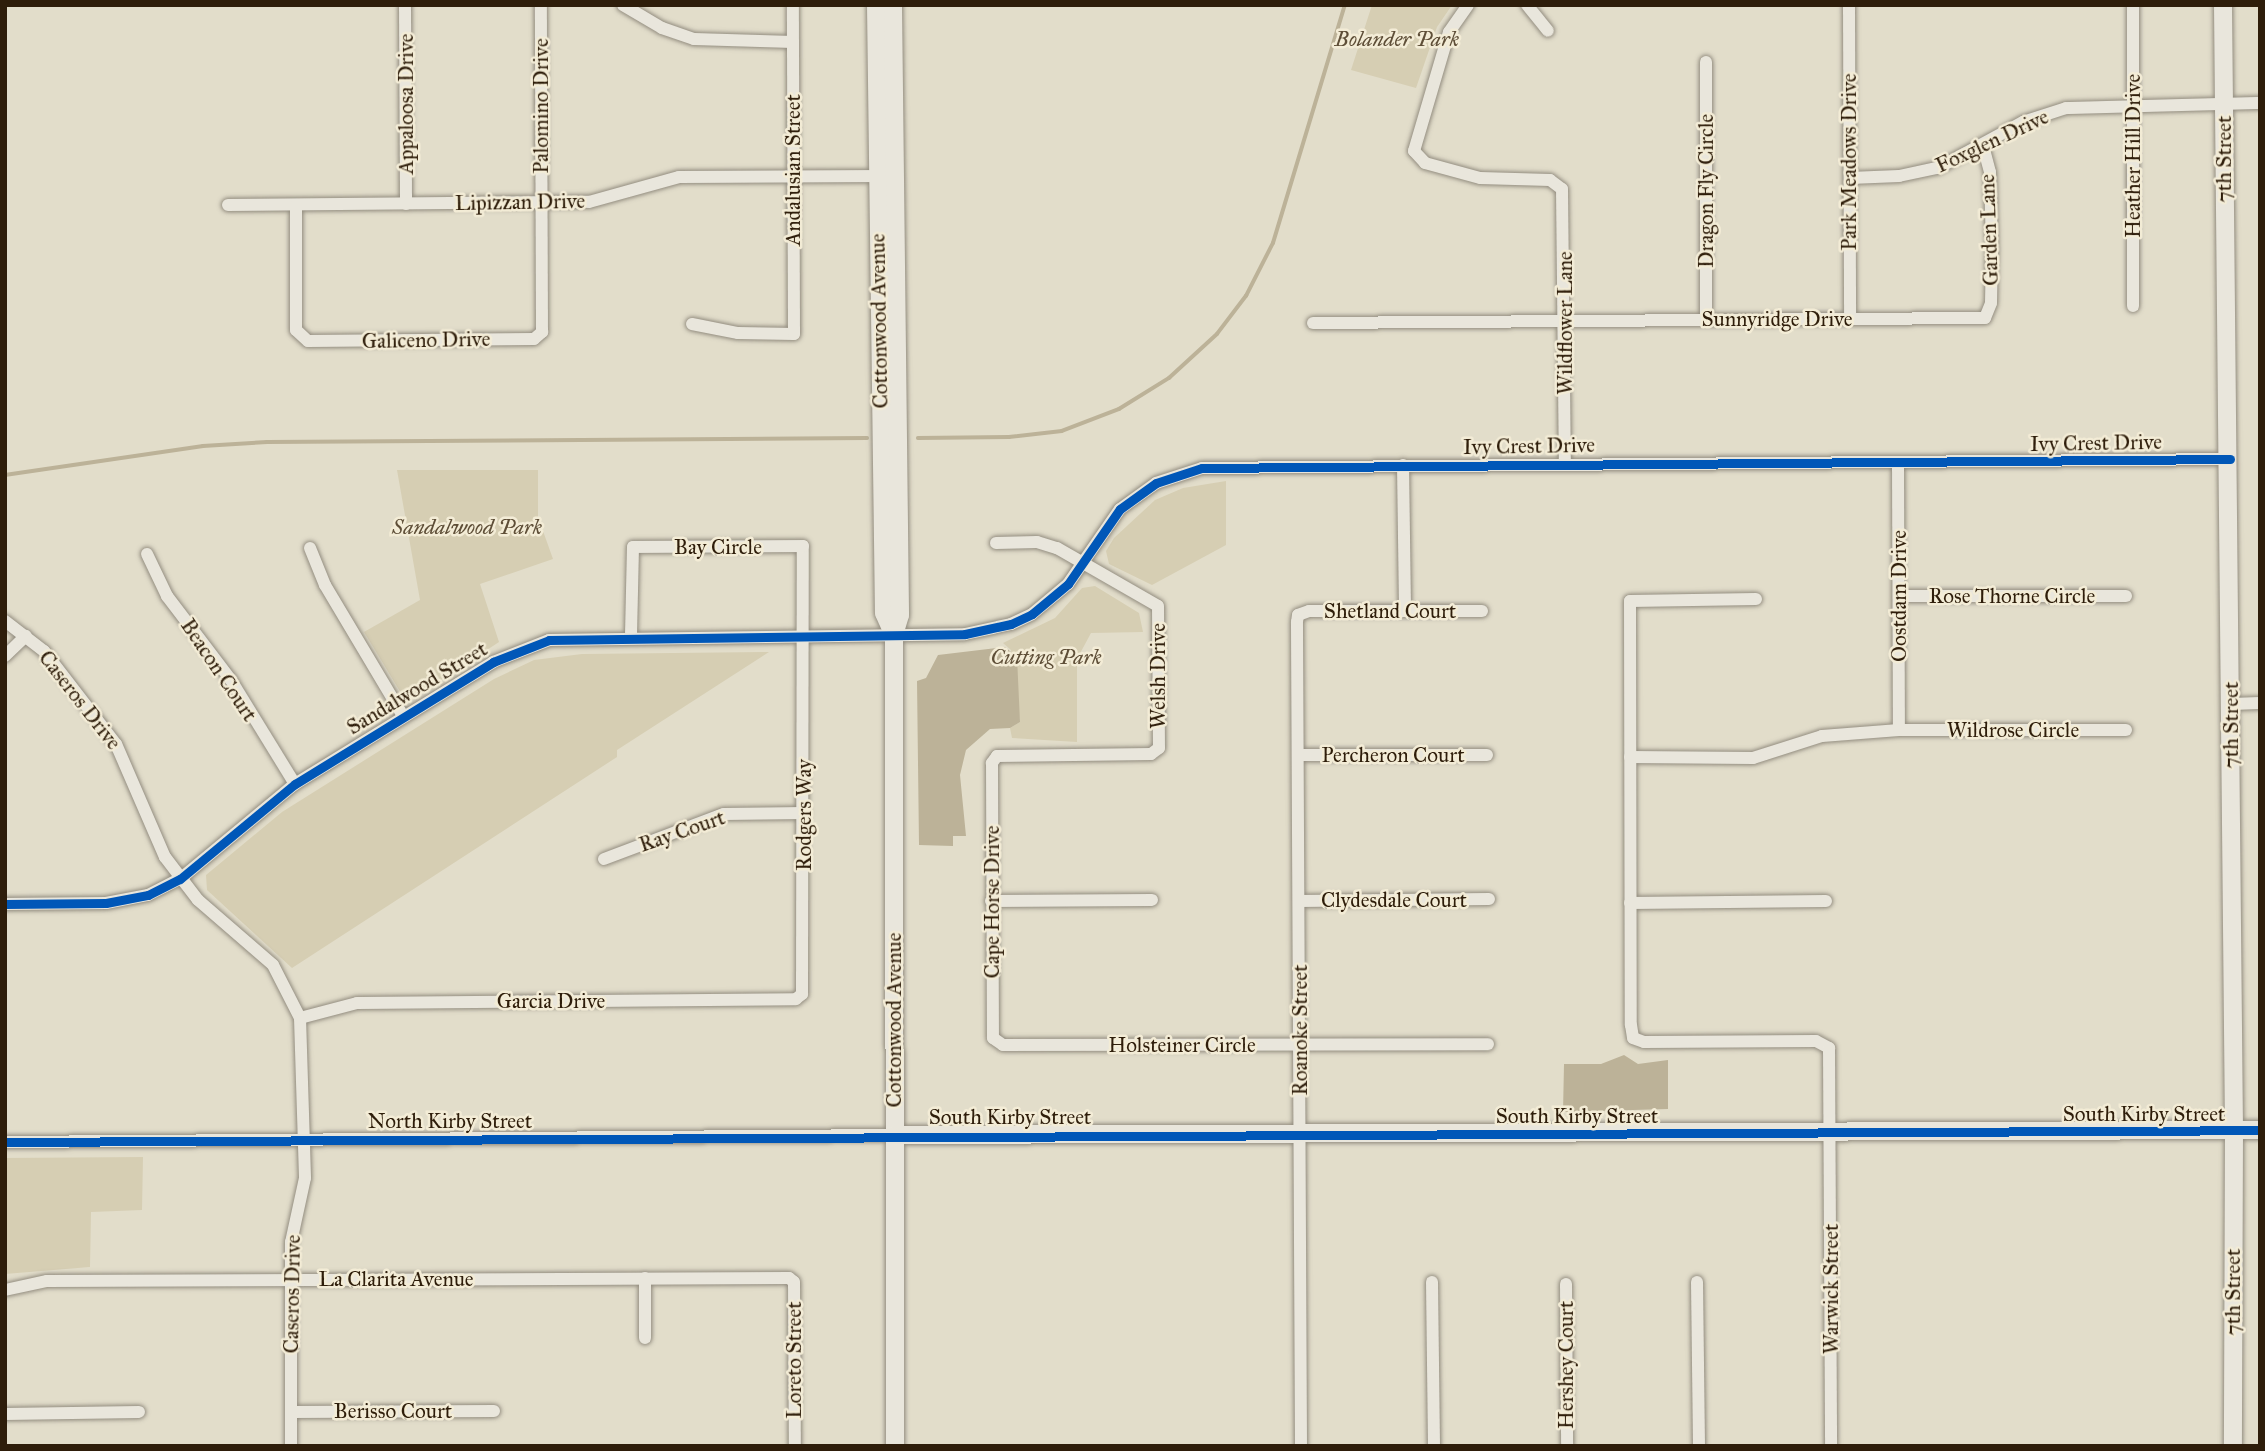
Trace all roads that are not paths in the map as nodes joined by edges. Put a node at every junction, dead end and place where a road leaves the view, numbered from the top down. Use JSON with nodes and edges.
{"nodes":[{"id":1,"x":405,"y":5,"type":"edge"},
{"id":2,"x":541,"y":5,"type":"edge"},
{"id":3,"x":623,"y":5,"type":"edge"},
{"id":4,"x":793,"y":5,"type":"edge"},
{"id":5,"x":876,"y":5,"type":"edge"},
{"id":6,"x":893,"y":5,"type":"edge"},
{"id":7,"x":1468,"y":5,"type":"edge"},
{"id":8,"x":1527,"y":5,"type":"edge"},
{"id":9,"x":1849,"y":5,"type":"edge"},
{"id":10,"x":2133,"y":5,"type":"edge"},
{"id":11,"x":2223,"y":5,"type":"edge"},
{"id":12,"x":1548,"y":31,"type":"dead end"},
{"id":13,"x":793,"y":42,"type":"junction"},
{"id":14,"x":1706,"y":62,"type":"dead end"},
{"id":15,"x":2224,"y":103,"type":"junction"},
{"id":16,"x":2260,"y":103,"type":"edge"},
{"id":17,"x":2133,"y":104,"type":"junction"},
{"id":18,"x":1983,"y":146,"type":"junction"},
{"id":19,"x":885,"y":176,"type":"junction"},
{"id":20,"x":793,"y":177,"type":"junction"},
{"id":21,"x":1850,"y":178,"type":"junction"},
{"id":22,"x":541,"y":203,"type":"junction"},
{"id":23,"x":406,"y":204,"type":"junction"},
{"id":24,"x":228,"y":205,"type":"dead end"},
{"id":25,"x":296,"y":205,"type":"junction"},
{"id":26,"x":2133,"y":306,"type":"dead end"},
{"id":27,"x":1988,"y":315,"type":"joint"},
{"id":28,"x":1706,"y":319,"type":"junction"},
{"id":29,"x":1850,"y":319,"type":"junction"},
{"id":30,"x":1565,"y":320,"type":"junction"},
{"id":31,"x":1312,"y":323,"type":"dead end"},
{"id":32,"x":692,"y":324,"type":"dead end"},
{"id":33,"x":541,"y":332,"type":"joint"},
{"id":34,"x":2230,"y":459,"type":"junction"},
{"id":35,"x":1565,"y":463,"type":"junction"},
{"id":36,"x":1898,"y":463,"type":"junction"},
{"id":37,"x":1403,"y":465,"type":"junction"},
{"id":38,"x":996,"y":543,"type":"dead end"},
{"id":39,"x":310,"y":548,"type":"dead end"},
{"id":40,"x":147,"y":554,"type":"dead end"},
{"id":41,"x":1084,"y":563,"type":"junction"},
{"id":42,"x":1899,"y":596,"type":"junction"},
{"id":43,"x":2126,"y":596,"type":"dead end"},
{"id":44,"x":1756,"y":599,"type":"dead end"},
{"id":45,"x":1405,"y":611,"type":"junction"},
{"id":46,"x":1482,"y":611,"type":"dead end"},
{"id":47,"x":1298,"y":615,"type":"joint"},
{"id":48,"x":5,"y":621,"type":"edge"},
{"id":49,"x":803,"y":635,"type":"junction"},
{"id":50,"x":894,"y":635,"type":"junction"},
{"id":51,"x":26,"y":636,"type":"junction"},
{"id":52,"x":631,"y":636,"type":"junction"},
{"id":53,"x":5,"y":656,"type":"edge"},
{"id":54,"x":2231,"y":704,"type":"junction"},
{"id":55,"x":2260,"y":704,"type":"edge"},
{"id":56,"x":403,"y":716,"type":"junction"},
{"id":57,"x":1899,"y":730,"type":"junction"},
{"id":58,"x":2126,"y":730,"type":"dead end"},
{"id":59,"x":1298,"y":755,"type":"junction"},
{"id":60,"x":1487,"y":755,"type":"dead end"},
{"id":61,"x":997,"y":757,"type":"joint"},
{"id":62,"x":1630,"y":757,"type":"junction"},
{"id":63,"x":295,"y":784,"type":"junction"},
{"id":64,"x":804,"y":813,"type":"junction"},
{"id":65,"x":604,"y":859,"type":"dead end"},
{"id":66,"x":180,"y":879,"type":"junction"},
{"id":67,"x":1152,"y":900,"type":"dead end"},
{"id":68,"x":1489,"y":900,"type":"dead end"},
{"id":69,"x":991,"y":901,"type":"junction"},
{"id":70,"x":1299,"y":901,"type":"junction"},
{"id":71,"x":1826,"y":901,"type":"dead end"},
{"id":72,"x":1630,"y":903,"type":"junction"},
{"id":73,"x":5,"y":904,"type":"edge"},
{"id":74,"x":802,"y":995,"type":"joint"},
{"id":75,"x":300,"y":1018,"type":"junction"},
{"id":76,"x":1488,"y":1044,"type":"dead end"},
{"id":77,"x":1003,"y":1045,"type":"joint"},
{"id":78,"x":1300,"y":1045,"type":"junction"},
{"id":79,"x":2234,"y":1130,"type":"junction"},
{"id":80,"x":2260,"y":1130,"type":"edge"},
{"id":81,"x":1830,"y":1133,"type":"junction"},
{"id":82,"x":1300,"y":1134,"type":"junction"},
{"id":83,"x":895,"y":1135,"type":"junction"},
{"id":84,"x":305,"y":1140,"type":"junction"},
{"id":85,"x":5,"y":1142,"type":"edge"},
{"id":86,"x":645,"y":1278,"type":"junction"},
{"id":87,"x":789,"y":1278,"type":"joint"},
{"id":88,"x":290,"y":1279,"type":"junction"},
{"id":89,"x":1432,"y":1282,"type":"dead end"},
{"id":90,"x":1697,"y":1282,"type":"dead end"},
{"id":91,"x":1566,"y":1284,"type":"dead end"},
{"id":92,"x":5,"y":1290,"type":"edge"},
{"id":93,"x":645,"y":1338,"type":"dead end"},
{"id":94,"x":494,"y":1411,"type":"dead end"},
{"id":95,"x":139,"y":1412,"type":"dead end"},
{"id":96,"x":291,"y":1412,"type":"junction"},
{"id":97,"x":5,"y":1414,"type":"edge"},
{"id":98,"x":291,"y":1446,"type":"edge"},
{"id":99,"x":795,"y":1446,"type":"edge"},
{"id":100,"x":895,"y":1446,"type":"edge"},
{"id":101,"x":1301,"y":1446,"type":"edge"},
{"id":102,"x":1434,"y":1446,"type":"edge"},
{"id":103,"x":1567,"y":1446,"type":"edge"},
{"id":104,"x":1699,"y":1446,"type":"edge"},
{"id":105,"x":1831,"y":1446,"type":"edge"},
{"id":106,"x":2233,"y":1446,"type":"edge"}],
"edges":[{"from":1,"to":23,"type":"street","name":"Appaloosa Drive"},
{"from":2,"to":22,"type":"street","name":"Palomino Drive"},
{"from":3,"to":13,"type":"street"},
{"from":4,"to":13,"type":"street","name":"Andalusian Street"},
{"from":5,"to":19,"type":"street","name":"Cottonwood Avenue"},
{"from":6,"to":19,"type":"street","name":"Cottonwood Avenue"},
{"from":7,"to":30,"type":"street","name":"Wildflower Lane"},
{"from":8,"to":12,"type":"street"},
{"from":9,"to":21,"type":"street","name":"Park Meadows Drive"},
{"from":10,"to":17,"type":"street","name":"Heather Hill Drive"},
{"from":11,"to":15,"type":"street","name":"7th Street"},
{"from":13,"to":20,"type":"street","name":"Andalusian Street"},
{"from":14,"to":28,"type":"street","name":"Dragon Fly Circle"},
{"from":15,"to":16,"type":"street","name":"Foxglen Drive"},
{"from":15,"to":17,"type":"street","name":"Foxglen Drive"},
{"from":15,"to":34,"type":"street","name":"7th Street"},
{"from":17,"to":18,"type":"street","name":"Foxglen Drive"},
{"from":17,"to":26,"type":"street","name":"Heather Hill Drive"},
{"from":18,"to":21,"type":"street","name":"Foxglen Drive"},
{"from":18,"to":27,"type":"street","name":"Garden Lane"},
{"from":19,"to":20,"type":"street","name":"Lipizzan Drive"},
{"from":19,"to":50,"type":"street","name":"Cottonwood Avenue"},
{"from":20,"to":22,"type":"street","name":"Lipizzan Drive"},
{"from":20,"to":32,"type":"street","name":"Andalusian Street"},
{"from":21,"to":29,"type":"street","name":"Park Meadows Drive"},
{"from":22,"to":23,"type":"street","name":"Lipizzan Drive"},
{"from":22,"to":33,"type":"street","name":"Palomino Drive"},
{"from":23,"to":25,"type":"street","name":"Lipizzan Drive"},
{"from":24,"to":25,"type":"street","name":"Lipizzan Drive"},
{"from":25,"to":33,"type":"street","name":"Galiceno Drive"},
{"from":27,"to":29,"type":"street","name":"Sunnyridge Drive"},
{"from":28,"to":29,"type":"street","name":"Sunnyridge Drive"},
{"from":28,"to":30,"type":"street","name":"Sunnyridge Drive"},
{"from":30,"to":31,"type":"street","name":"Sunnyridge Drive"},
{"from":30,"to":35,"type":"street","name":"Wildflower Lane"},
{"from":34,"to":36,"type":"street","name":"Ivy Crest Drive"},
{"from":34,"to":54,"type":"street","name":"7th Street"},
{"from":35,"to":36,"type":"street","name":"Ivy Crest Drive"},
{"from":35,"to":37,"type":"street","name":"Ivy Crest Drive"},
{"from":36,"to":42,"type":"street","name":"Oostdam Drive"},
{"from":37,"to":41,"type":"street","name":"Ivy Crest Drive"},
{"from":37,"to":45,"type":"street"},
{"from":38,"to":41,"type":"street"},
{"from":39,"to":56,"type":"street"},
{"from":40,"to":63,"type":"street","name":"Beacon Court"},
{"from":41,"to":50,"type":"street","name":"Ivy Crest Drive"},
{"from":41,"to":61,"type":"street","name":"Welsh Drive"},
{"from":42,"to":43,"type":"street","name":"Rose Thorne Circle"},
{"from":42,"to":57,"type":"street","name":"Oostdam Drive"},
{"from":44,"to":62,"type":"street"},
{"from":45,"to":46,"type":"street","name":"Shetland Court"},
{"from":45,"to":47,"type":"street","name":"Shetland Court"},
{"from":47,"to":59,"type":"street","name":"Roanoke Street"},
{"from":48,"to":51,"type":"street","name":"Caseros Drive"},
{"from":49,"to":50,"type":"street","name":"Sandalwood Street"},
{"from":49,"to":52,"type":"street","name":"Sandalwood Street"},
{"from":49,"to":52,"type":"street","name":"Bay Circle"},
{"from":49,"to":64,"type":"street","name":"Rodgers Way"},
{"from":50,"to":83,"type":"street","name":"Cottonwood Avenue"},
{"from":51,"to":53,"type":"street"},
{"from":51,"to":66,"type":"street","name":"Caseros Drive"},
{"from":52,"to":56,"type":"street","name":"Sandalwood Street"},
{"from":54,"to":55,"type":"street"},
{"from":54,"to":79,"type":"street","name":"7th Street"},
{"from":56,"to":63,"type":"street","name":"Sandalwood Street"},
{"from":57,"to":58,"type":"street","name":"Wildrose Circle"},
{"from":57,"to":62,"type":"street","name":"Wildrose Circle"},
{"from":59,"to":60,"type":"street","name":"Percheron Court"},
{"from":59,"to":70,"type":"street","name":"Roanoke Street"},
{"from":61,"to":69,"type":"street","name":"Cape Horse Drive"},
{"from":62,"to":72,"type":"street"},
{"from":63,"to":66,"type":"street","name":"Sandalwood Street"},
{"from":64,"to":65,"type":"street","name":"Ray Court"},
{"from":64,"to":74,"type":"street","name":"Rodgers Way"},
{"from":66,"to":73,"type":"street","name":"Sandalwood Street"},
{"from":66,"to":75,"type":"street","name":"Caseros Drive"},
{"from":67,"to":69,"type":"street"},
{"from":68,"to":70,"type":"street","name":"Clydesdale Court"},
{"from":69,"to":77,"type":"street","name":"Cape Horse Drive"},
{"from":70,"to":78,"type":"street","name":"Roanoke Street"},
{"from":71,"to":72,"type":"street"},
{"from":72,"to":81,"type":"street","name":"Warwick Street"},
{"from":74,"to":75,"type":"street","name":"Garcia Drive"},
{"from":75,"to":84,"type":"street","name":"Caseros Drive"},
{"from":76,"to":78,"type":"street","name":"Holsteiner Circle"},
{"from":77,"to":78,"type":"street","name":"Holsteiner Circle"},
{"from":78,"to":82,"type":"street","name":"Roanoke Street"},
{"from":79,"to":80,"type":"street","name":"South Kirby Street"},
{"from":79,"to":81,"type":"street","name":"South Kirby Street"},
{"from":79,"to":106,"type":"street","name":"7th Street"},
{"from":81,"to":82,"type":"street","name":"South Kirby Street"},
{"from":81,"to":105,"type":"street","name":"Warwick Street"},
{"from":82,"to":83,"type":"street","name":"South Kirby Street"},
{"from":82,"to":101,"type":"street","name":"Roanoke Street"},
{"from":83,"to":84,"type":"street","name":"North Kirby Street"},
{"from":83,"to":100,"type":"street","name":"Cottonwood Avenue"},
{"from":84,"to":85,"type":"street","name":"North Kirby Street"},
{"from":84,"to":88,"type":"street","name":"Caseros Drive"},
{"from":86,"to":87,"type":"street","name":"La Clarita Avenue"},
{"from":86,"to":88,"type":"street","name":"La Clarita Avenue"},
{"from":86,"to":93,"type":"street"},
{"from":87,"to":99,"type":"street","name":"Loreto Street"},
{"from":88,"to":92,"type":"street","name":"La Clarita Avenue"},
{"from":88,"to":96,"type":"street","name":"Caseros Drive"},
{"from":89,"to":102,"type":"street"},
{"from":90,"to":104,"type":"street"},
{"from":91,"to":103,"type":"street","name":"Hershey Court"},
{"from":94,"to":96,"type":"street","name":"Berisso Court"},
{"from":95,"to":97,"type":"street"},
{"from":96,"to":98,"type":"street","name":"Caseros Drive"}]}
